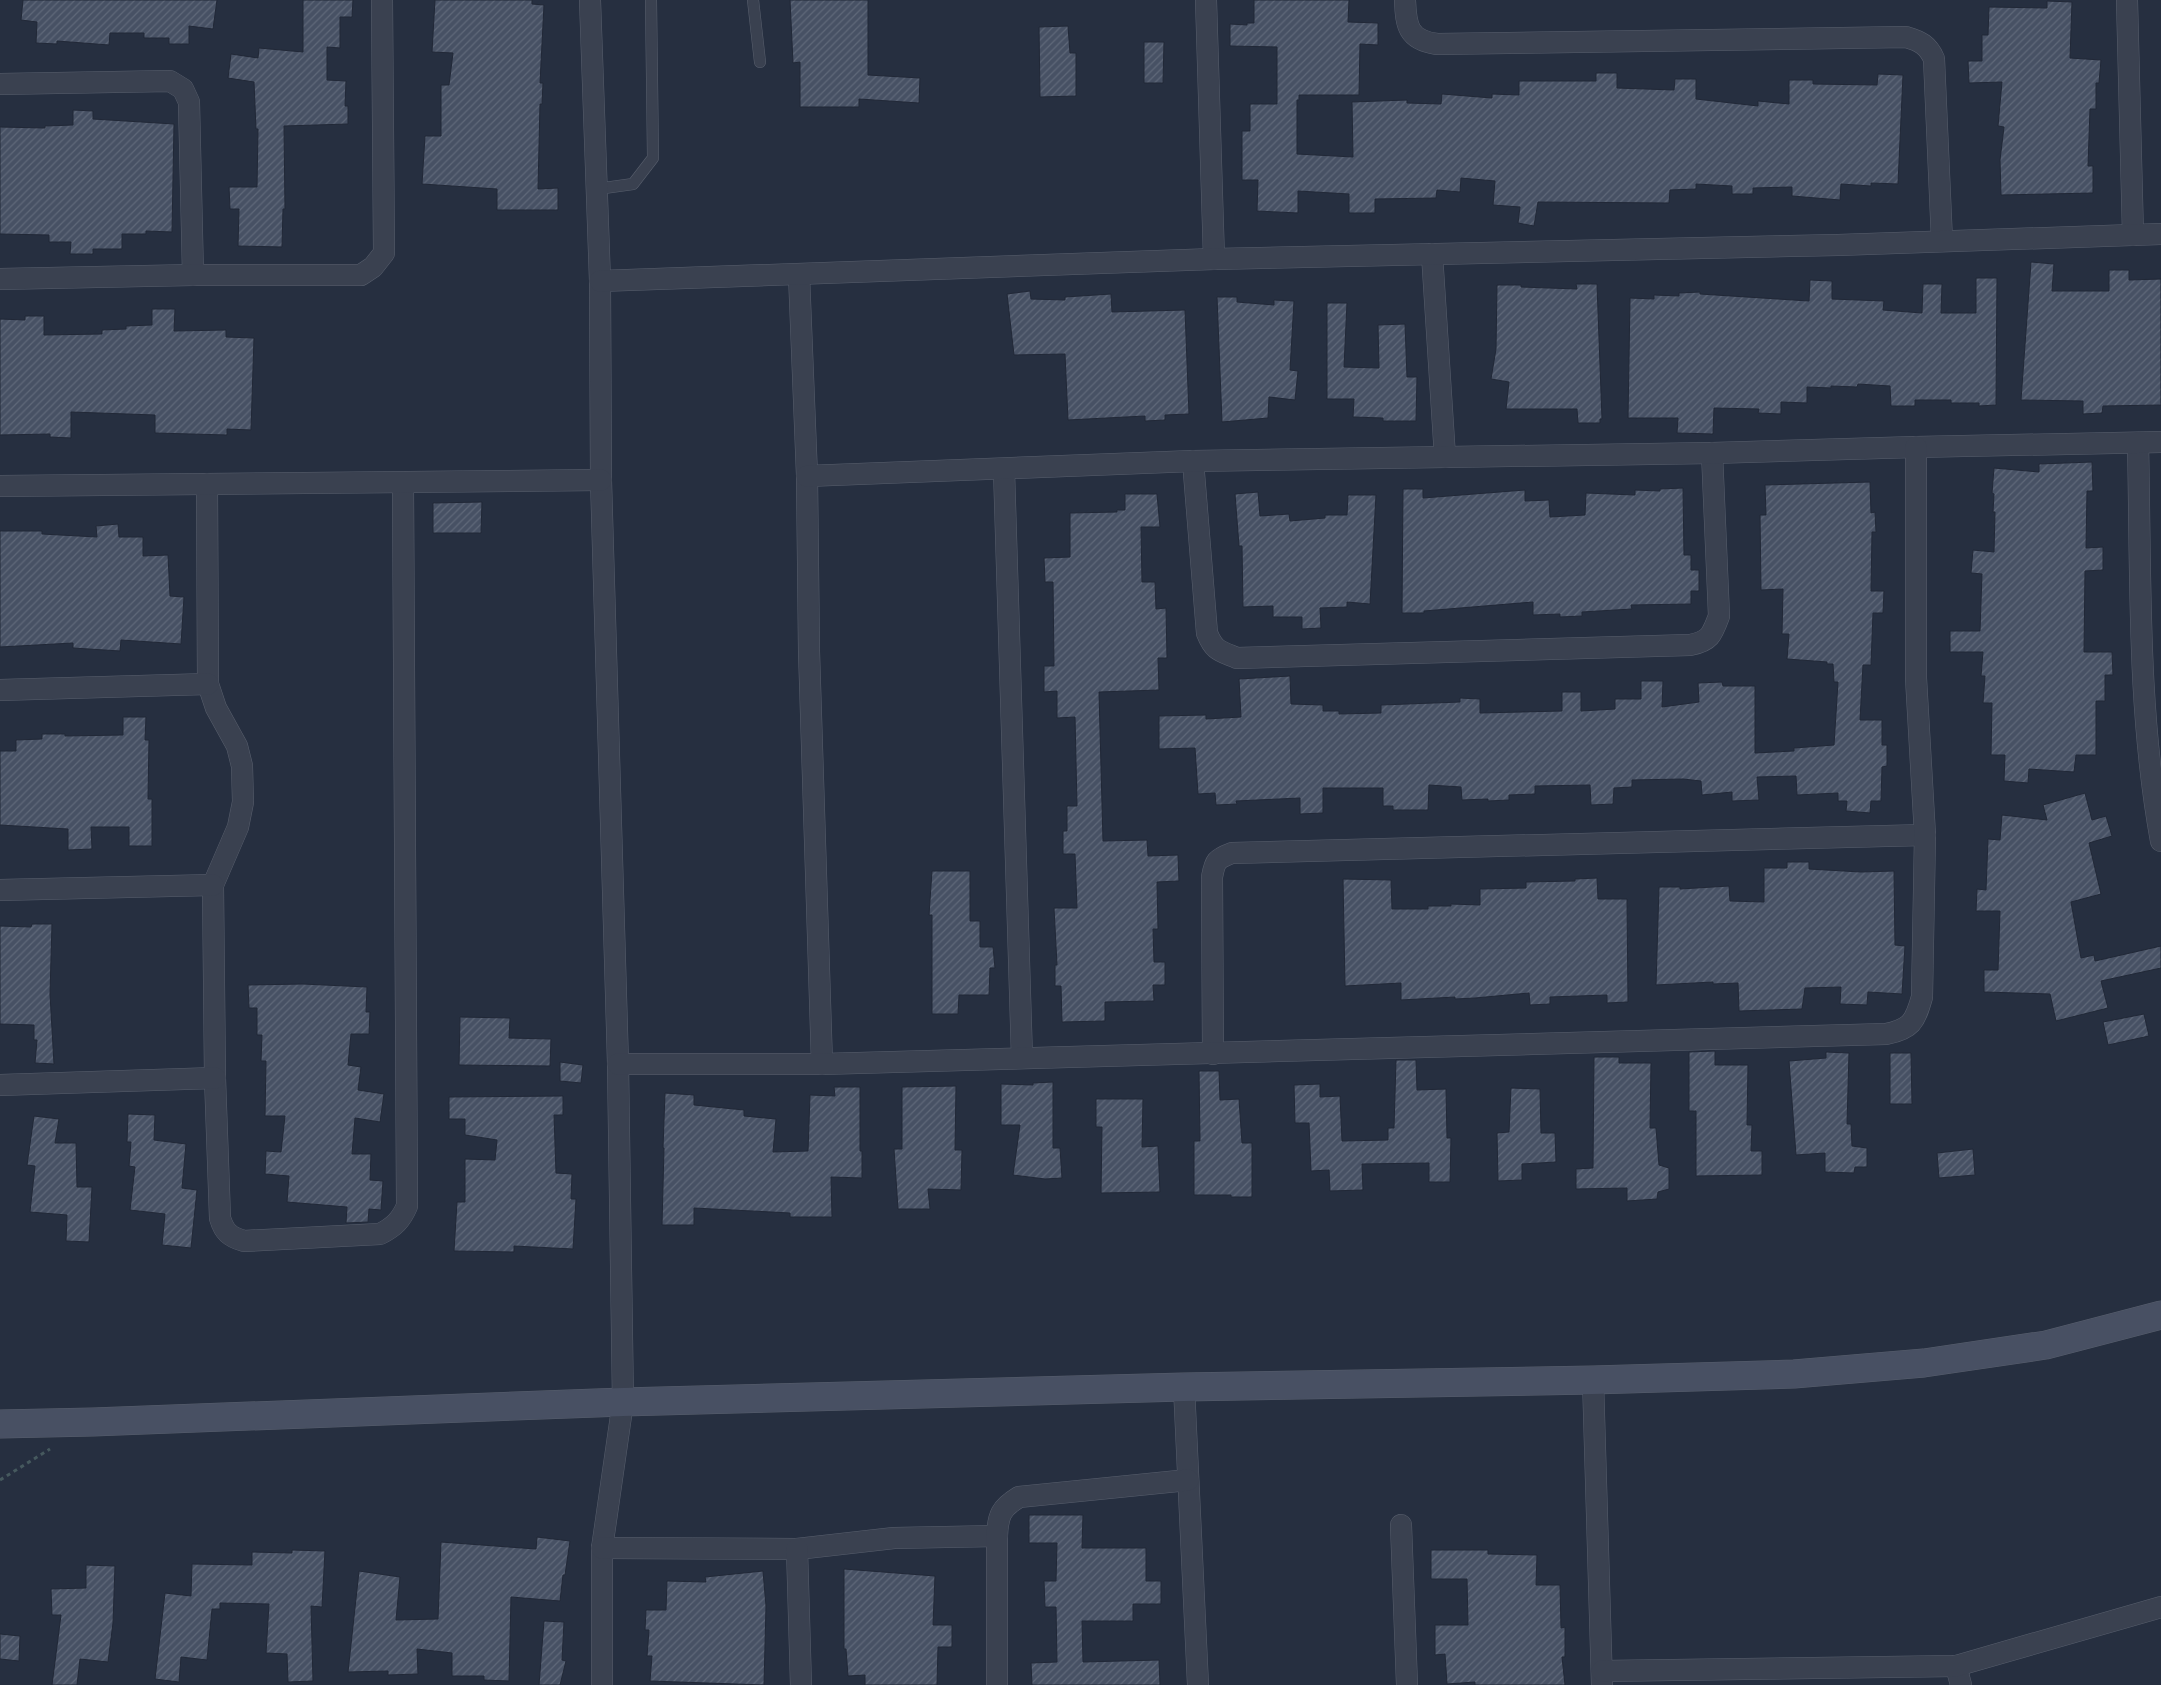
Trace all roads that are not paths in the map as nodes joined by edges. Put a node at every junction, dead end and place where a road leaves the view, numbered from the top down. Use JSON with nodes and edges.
{"nodes":[{"id":1,"x":382,"y":0,"type":"edge"},
{"id":2,"x":590,"y":0,"type":"edge"},
{"id":3,"x":651,"y":0,"type":"edge"},
{"id":4,"x":753,"y":0,"type":"edge"},
{"id":5,"x":1206,"y":0,"type":"edge"},
{"id":6,"x":1405,"y":0,"type":"edge"},
{"id":7,"x":2128,"y":0,"type":"edge"},
{"id":8,"x":760,"y":62,"type":"dead end"},
{"id":9,"x":0,"y":84,"type":"edge"},
{"id":10,"x":597,"y":189,"type":"junction"},
{"id":11,"x":2161,"y":234,"type":"edge"},
{"id":12,"x":2133,"y":235,"type":"junction"},
{"id":13,"x":1942,"y":241,"type":"junction"},
{"id":14,"x":1432,"y":254,"type":"junction"},
{"id":15,"x":1214,"y":259,"type":"junction"},
{"id":16,"x":193,"y":275,"type":"junction"},
{"id":17,"x":799,"y":275,"type":"junction"},
{"id":18,"x":0,"y":280,"type":"edge"},
{"id":19,"x":600,"y":281,"type":"junction"},
{"id":20,"x":2161,"y":442,"type":"edge"},
{"id":21,"x":2138,"y":443,"type":"junction"},
{"id":22,"x":1916,"y":446,"type":"junction"},
{"id":23,"x":1712,"y":454,"type":"junction"},
{"id":24,"x":1445,"y":457,"type":"junction"},
{"id":25,"x":1192,"y":461,"type":"junction"},
{"id":26,"x":1004,"y":470,"type":"junction"},
{"id":27,"x":807,"y":476,"type":"junction"},
{"id":28,"x":601,"y":480,"type":"junction"},
{"id":29,"x":403,"y":483,"type":"junction"},
{"id":30,"x":207,"y":484,"type":"junction"},
{"id":31,"x":0,"y":486,"type":"edge"},
{"id":32,"x":208,"y":684,"type":"junction"},
{"id":33,"x":0,"y":690,"type":"edge"},
{"id":34,"x":1925,"y":835,"type":"junction"},
{"id":35,"x":2161,"y":840,"type":"edge"},
{"id":36,"x":213,"y":884,"type":"junction"},
{"id":37,"x":0,"y":890,"type":"edge"},
{"id":38,"x":1213,"y":1054,"type":"junction"},
{"id":39,"x":1022,"y":1058,"type":"junction"},
{"id":40,"x":618,"y":1064,"type":"junction"},
{"id":41,"x":822,"y":1064,"type":"junction"},
{"id":42,"x":215,"y":1078,"type":"junction"},
{"id":43,"x":0,"y":1085,"type":"edge"},
{"id":44,"x":2161,"y":1315,"type":"edge"},
{"id":45,"x":1593,"y":1380,"type":"junction"},
{"id":46,"x":1184,"y":1387,"type":"junction"},
{"id":47,"x":623,"y":1402,"type":"junction"},
{"id":48,"x":0,"y":1424,"type":"edge"},
{"id":49,"x":1188,"y":1480,"type":"junction"},
{"id":50,"x":1401,"y":1525,"type":"dead end"},
{"id":51,"x":997,"y":1536,"type":"junction"},
{"id":52,"x":602,"y":1548,"type":"junction"},
{"id":53,"x":797,"y":1549,"type":"junction"},
{"id":54,"x":2161,"y":1607,"type":"edge"},
{"id":55,"x":1959,"y":1675,"type":"edge"},
{"id":56,"x":1602,"y":1678,"type":"edge"},
{"id":57,"x":602,"y":1685,"type":"edge"},
{"id":58,"x":801,"y":1685,"type":"edge"},
{"id":59,"x":997,"y":1685,"type":"edge"},
{"id":60,"x":1198,"y":1685,"type":"edge"},
{"id":61,"x":1408,"y":1685,"type":"edge"}],
"edges":[{"from":1,"to":16,"type":"street"},
{"from":2,"to":10,"type":"street"},
{"from":3,"to":10,"type":"lane"},
{"from":4,"to":8,"type":"lane"},
{"from":5,"to":15,"type":"street"},
{"from":6,"to":13,"type":"street"},
{"from":7,"to":12,"type":"street"},
{"from":9,"to":16,"type":"street"},
{"from":10,"to":19,"type":"street"},
{"from":11,"to":12,"type":"street"},
{"from":12,"to":13,"type":"street"},
{"from":13,"to":14,"type":"street"},
{"from":14,"to":15,"type":"street"},
{"from":14,"to":24,"type":"street"},
{"from":15,"to":17,"type":"street"},
{"from":16,"to":18,"type":"street"},
{"from":17,"to":19,"type":"street"},
{"from":17,"to":27,"type":"street"},
{"from":19,"to":28,"type":"street"},
{"from":20,"to":21,"type":"street"},
{"from":21,"to":22,"type":"street"},
{"from":21,"to":35,"type":"street"},
{"from":22,"to":23,"type":"street"},
{"from":22,"to":34,"type":"street"},
{"from":23,"to":24,"type":"street"},
{"from":23,"to":25,"type":"street"},
{"from":24,"to":25,"type":"street"},
{"from":25,"to":26,"type":"street"},
{"from":26,"to":27,"type":"street"},
{"from":26,"to":39,"type":"street"},
{"from":27,"to":41,"type":"street"},
{"from":28,"to":29,"type":"street"},
{"from":28,"to":40,"type":"street"},
{"from":29,"to":30,"type":"street"},
{"from":29,"to":42,"type":"street"},
{"from":30,"to":31,"type":"street"},
{"from":30,"to":32,"type":"street"},
{"from":32,"to":33,"type":"street"},
{"from":32,"to":36,"type":"street"},
{"from":34,"to":38,"type":"street"},
{"from":34,"to":38,"type":"street"},
{"from":36,"to":37,"type":"street"},
{"from":36,"to":42,"type":"street"},
{"from":38,"to":39,"type":"street"},
{"from":39,"to":41,"type":"street"},
{"from":40,"to":41,"type":"street"},
{"from":40,"to":47,"type":"street"},
{"from":42,"to":43,"type":"street"},
{"from":44,"to":45,"type":"street"},
{"from":45,"to":46,"type":"street"},
{"from":45,"to":56,"type":"street"},
{"from":46,"to":47,"type":"street"},
{"from":46,"to":49,"type":"street"},
{"from":47,"to":48,"type":"street"},
{"from":47,"to":52,"type":"street"},
{"from":49,"to":51,"type":"street"},
{"from":49,"to":60,"type":"street"},
{"from":50,"to":61,"type":"street"},
{"from":51,"to":53,"type":"street"},
{"from":51,"to":59,"type":"street"},
{"from":52,"to":53,"type":"street"},
{"from":52,"to":57,"type":"street"},
{"from":53,"to":58,"type":"street"},
{"from":54,"to":55,"type":"street"},
{"from":55,"to":56,"type":"street"}]}
